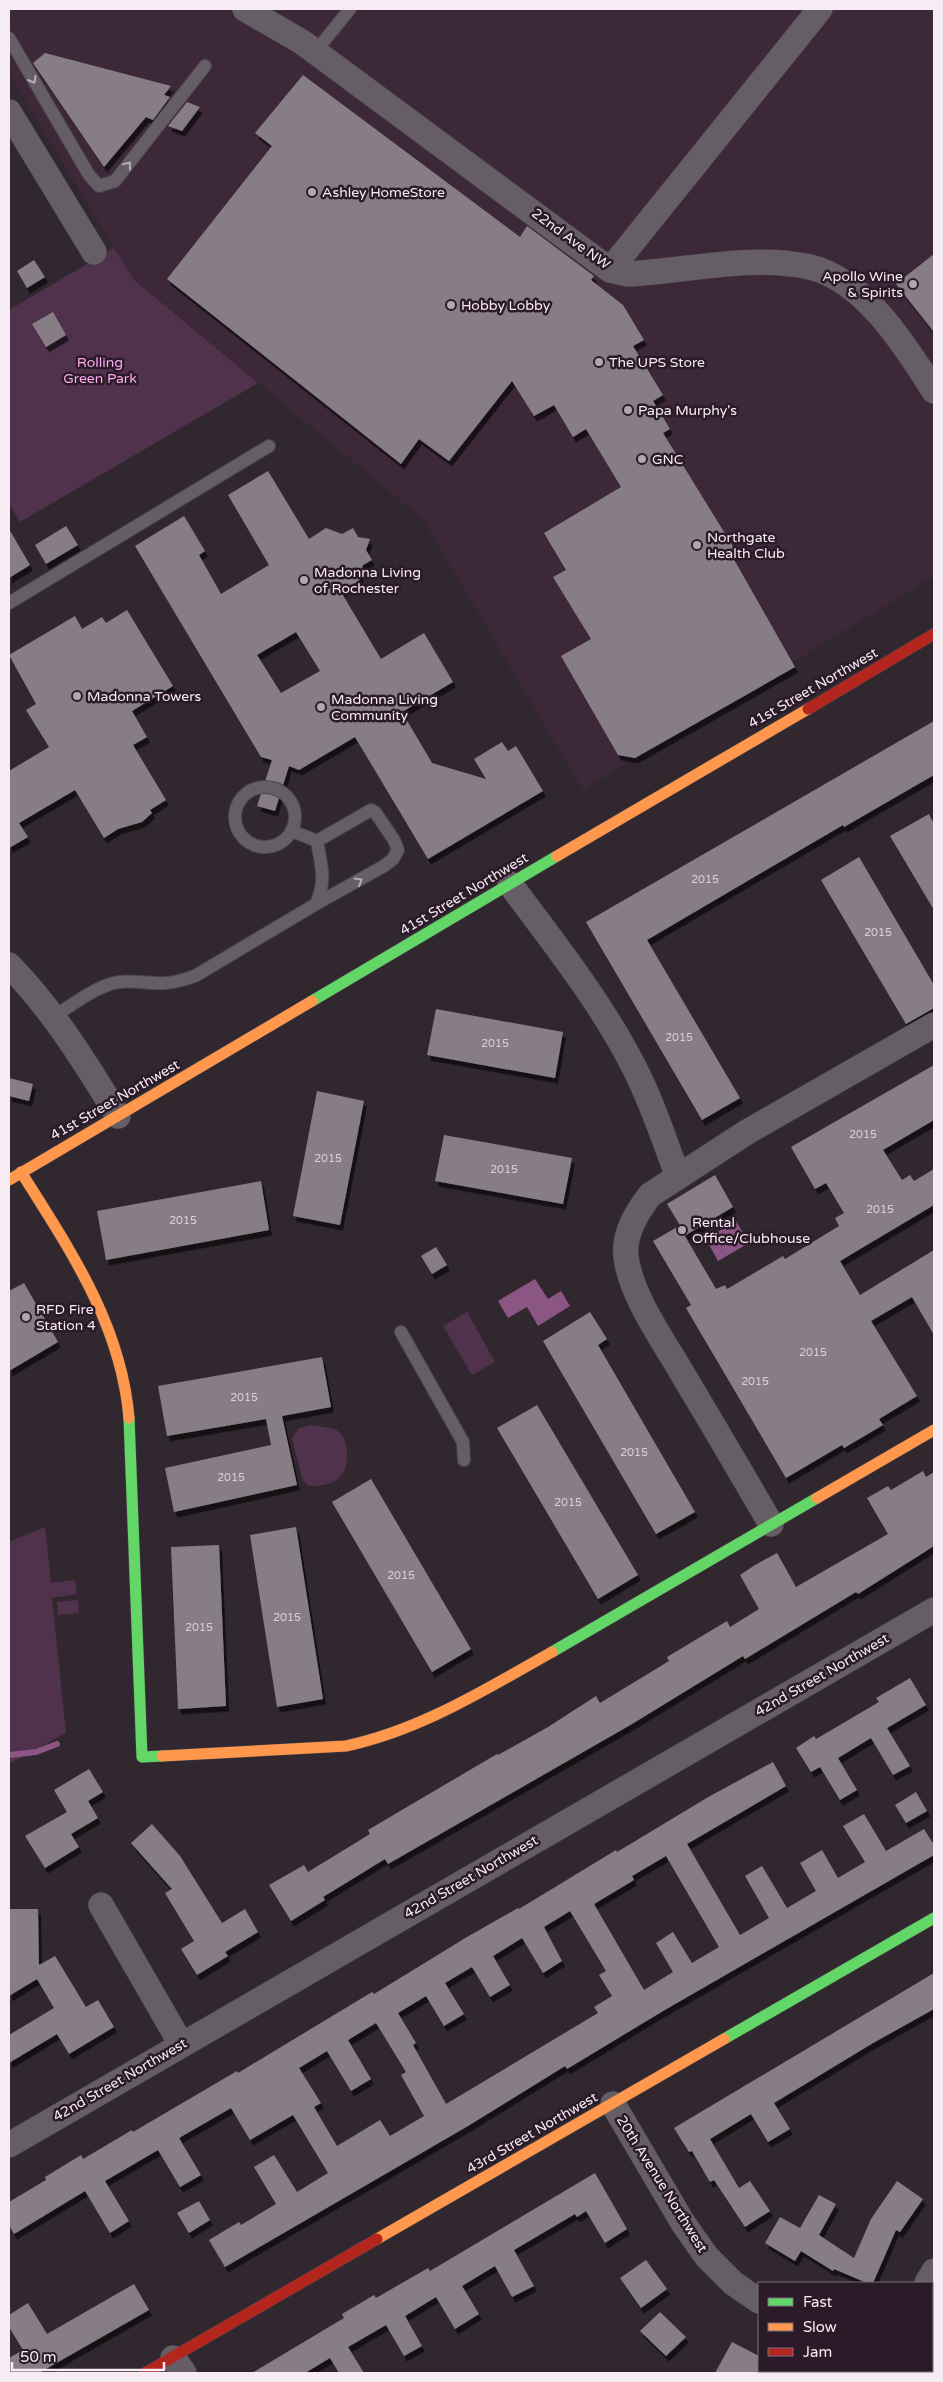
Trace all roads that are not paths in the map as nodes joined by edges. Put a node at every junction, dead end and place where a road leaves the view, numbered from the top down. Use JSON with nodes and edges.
{"nodes":[{"id":1,"x":245,"y":9,"type":"edge"},
{"id":2,"x":350,"y":9,"type":"edge"},
{"id":3,"x":820,"y":9,"type":"edge"},
{"id":4,"x":9,"y":38,"type":"edge"},
{"id":5,"x":315,"y":52,"type":"junction"},
{"id":6,"x":205,"y":66,"type":"dead end"},
{"id":7,"x":12,"y":127,"type":"edge"},
{"id":8,"x":94,"y":252,"type":"dead end"},
{"id":9,"x":610,"y":270,"type":"junction"},
{"id":10,"x":934,"y":390,"type":"edge"},
{"id":11,"x":269,"y":446,"type":"dead end"},
{"id":12,"x":9,"y":601,"type":"edge"},
{"id":13,"x":934,"y":634,"type":"edge"},
{"id":14,"x":292,"y":831,"type":"junction"},
{"id":15,"x":317,"y":841,"type":"junction"},
{"id":16,"x":510,"y":884,"type":"junction"},
{"id":17,"x":316,"y":904,"type":"junction"},
{"id":18,"x":9,"y":965,"type":"edge"},
{"id":19,"x":54,"y":1016,"type":"junction"},
{"id":20,"x":934,"y":1025,"type":"edge"},
{"id":21,"x":118,"y":1116,"type":"junction"},
{"id":22,"x":21,"y":1172,"type":"junction"},
{"id":23,"x":678,"y":1177,"type":"junction"},
{"id":24,"x":9,"y":1180,"type":"edge"},
{"id":25,"x":401,"y":1332,"type":"dead end"},
{"id":26,"x":934,"y":1430,"type":"edge"},
{"id":27,"x":464,"y":1460,"type":"dead end"},
{"id":28,"x":772,"y":1524,"type":"junction"},
{"id":29,"x":934,"y":1610,"type":"edge"},
{"id":30,"x":101,"y":1905,"type":"dead end"},
{"id":31,"x":934,"y":1918,"type":"edge"},
{"id":32,"x":182,"y":2044,"type":"junction"},
{"id":33,"x":613,"y":2104,"type":"junction"},
{"id":34,"x":9,"y":2145,"type":"edge"},
{"id":35,"x":934,"y":2271,"type":"edge"},
{"id":36,"x":928,"y":2282,"type":"edge"},
{"id":37,"x":758,"y":2300,"type":"edge"},
{"id":38,"x":178,"y":2365,"type":"edge"},
{"id":39,"x":145,"y":2373,"type":"edge"}],
"edges":[{"from":1,"to":5,"type":"street","name":"22nd Ave NW"},
{"from":2,"to":5,"type":"lane"},
{"from":3,"to":9,"type":"street"},
{"from":4,"to":6,"type":"lane","one_way":true},
{"from":5,"to":9,"type":"street","name":"22nd Ave NW"},
{"from":7,"to":8,"type":"street"},
{"from":9,"to":10,"type":"street","name":"22nd Ave NW"},
{"from":11,"to":12,"type":"lane"},
{"from":13,"to":16,"type":"street","name":"41st Street Northwest"},
{"from":14,"to":14,"type":"lane"},
{"from":14,"to":15,"type":"lane"},
{"from":15,"to":17,"type":"lane"},
{"from":17,"to":15,"type":"lane","one_way":true},
{"from":16,"to":21,"type":"street","name":"41st Street Northwest"},
{"from":16,"to":23,"type":"street"},
{"from":17,"to":19,"type":"lane"},
{"from":18,"to":19,"type":"street"},
{"from":19,"to":21,"type":"street"},
{"from":20,"to":23,"type":"street"},
{"from":21,"to":22,"type":"street","name":"41st Street Northwest"},
{"from":22,"to":24,"type":"street","name":"41st Street Northwest"},
{"from":22,"to":28,"type":"street"},
{"from":23,"to":28,"type":"street"},
{"from":25,"to":27,"type":"lane"},
{"from":26,"to":28,"type":"street"},
{"from":29,"to":32,"type":"street","name":"42nd Street Northwest"},
{"from":30,"to":32,"type":"street"},
{"from":31,"to":33,"type":"street","name":"43rd Street Northwest"},
{"from":32,"to":34,"type":"street","name":"42nd Street Northwest"},
{"from":33,"to":37,"type":"street","name":"20th Avenue Northwest"},
{"from":33,"to":38,"type":"street","name":"43rd Street Northwest"},
{"from":35,"to":36,"type":"street"},
{"from":38,"to":39,"type":"street","name":"43rd Street Northwest"}]}
